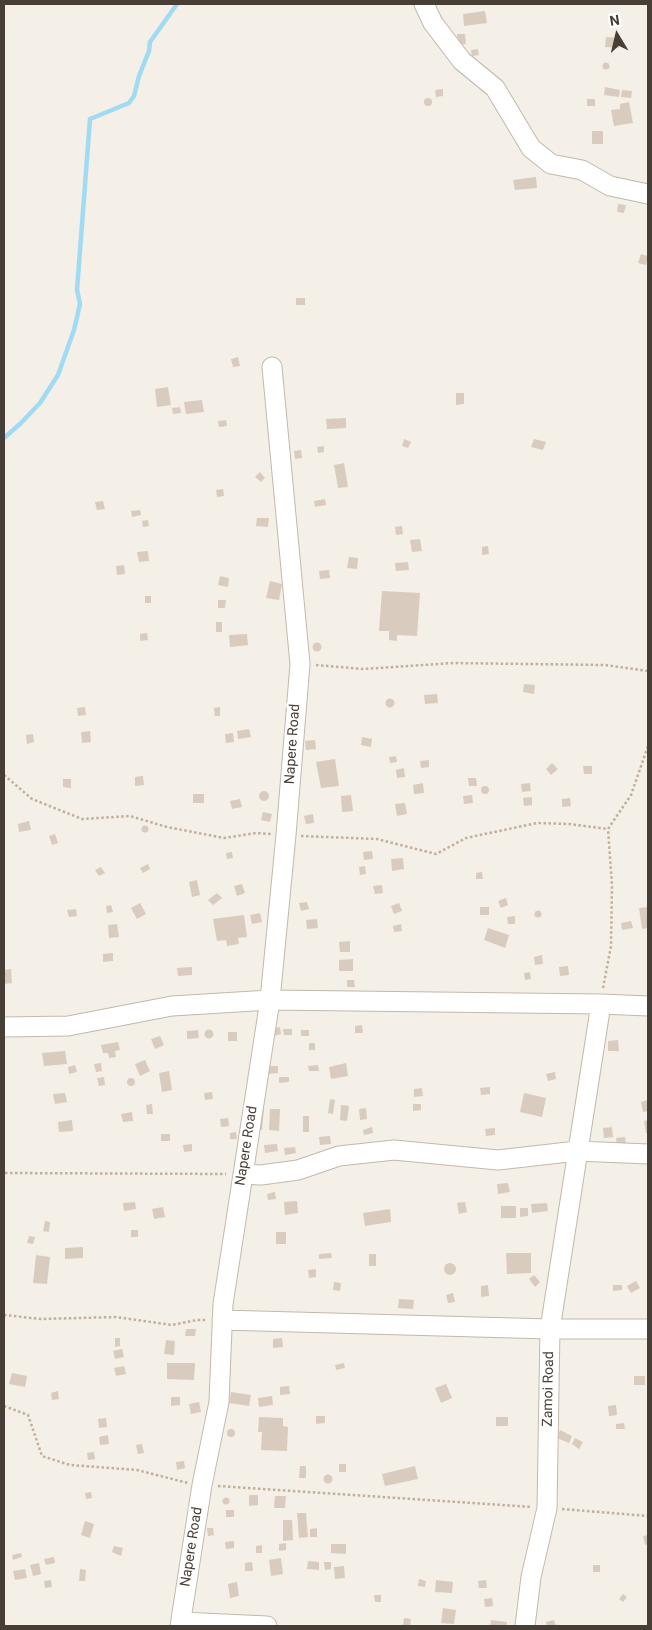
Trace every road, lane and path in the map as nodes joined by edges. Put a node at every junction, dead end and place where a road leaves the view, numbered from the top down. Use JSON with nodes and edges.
{"nodes":[{"id":1,"x":424,"y":4,"type":"edge"},
{"id":2,"x":648,"y":194,"type":"edge"},
{"id":3,"x":272,"y":366,"type":"dead end"},
{"id":4,"x":300,"y":664,"type":"junction"},
{"id":5,"x":648,"y":671,"type":"edge"},
{"id":6,"x":648,"y":746,"type":"edge"},
{"id":7,"x":270,"y":1000,"type":"junction"},
{"id":8,"x":601,"y":1004,"type":"junction"},
{"id":9,"x":648,"y":1006,"type":"edge"},
{"id":10,"x":4,"y":1027,"type":"edge"},
{"id":11,"x":577,"y":1151,"type":"junction"},
{"id":12,"x":648,"y":1154,"type":"edge"},
{"id":13,"x":5,"y":1173,"type":"dead end"},
{"id":14,"x":243,"y":1174,"type":"junction"},
{"id":15,"x":4,"y":1315,"type":"edge"},
{"id":16,"x":222,"y":1320,"type":"junction"},
{"id":17,"x":648,"y":1329,"type":"edge"},
{"id":18,"x":550,"y":1330,"type":"junction"},
{"id":19,"x":4,"y":1406,"type":"edge"},
{"id":20,"x":202,"y":1485,"type":"junction"},
{"id":21,"x":547,"y":1508,"type":"junction"},
{"id":22,"x":648,"y":1516,"type":"edge"},
{"id":23,"x":180,"y":1624,"type":"edge"},
{"id":24,"x":267,"y":1626,"type":"edge"},
{"id":25,"x":526,"y":1626,"type":"edge"}],
"edges":[{"from":1,"to":2,"type":"street"},
{"from":3,"to":4,"type":"street","name":"Napere Road"},
{"from":4,"to":5,"type":"path"},
{"from":4,"to":7,"type":"street","name":"Napere Road"},
{"from":6,"to":8,"type":"path"},
{"from":7,"to":8,"type":"street"},
{"from":7,"to":10,"type":"street"},
{"from":7,"to":14,"type":"street","name":"Napere Road"},
{"from":8,"to":9,"type":"street"},
{"from":8,"to":11,"type":"street","name":"Zamoi Road"},
{"from":11,"to":12,"type":"street"},
{"from":11,"to":14,"type":"street"},
{"from":11,"to":18,"type":"street","name":"Zamoi Road"},
{"from":13,"to":14,"type":"path"},
{"from":14,"to":16,"type":"street","name":"Napere Road"},
{"from":15,"to":16,"type":"path"},
{"from":16,"to":18,"type":"street"},
{"from":16,"to":20,"type":"street","name":"Napere Road"},
{"from":17,"to":18,"type":"street"},
{"from":18,"to":21,"type":"street","name":"Zamoi Road"},
{"from":19,"to":20,"type":"path"},
{"from":20,"to":21,"type":"path"},
{"from":20,"to":23,"type":"street","name":"Napere Road"},
{"from":21,"to":22,"type":"path"},
{"from":21,"to":25,"type":"street","name":"Zamoi Road"},
{"from":23,"to":24,"type":"street"}]}
